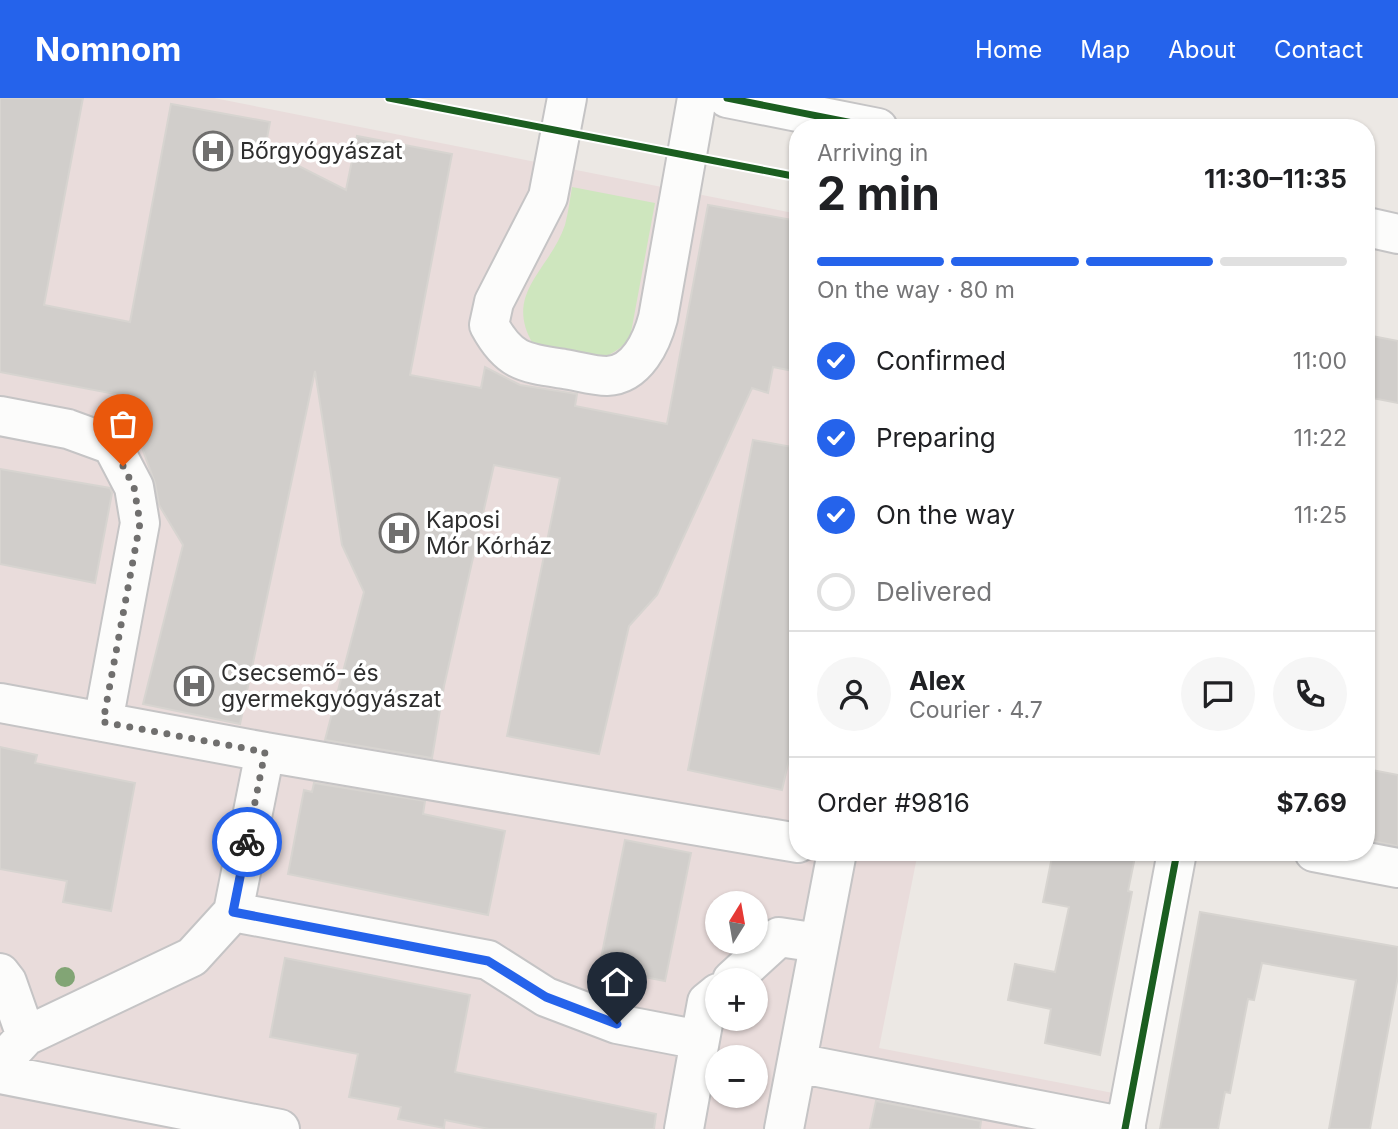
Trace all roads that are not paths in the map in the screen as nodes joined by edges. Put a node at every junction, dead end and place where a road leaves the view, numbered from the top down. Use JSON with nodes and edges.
{"nodes":[{"id":1,"x":567,"y":98,"type":"edge"},
{"id":2,"x":697,"y":98,"type":"edge"},
{"id":3,"x":727,"y":98,"type":"edge"},
{"id":4,"x":833,"y":119,"type":"edge"},
{"id":5,"x":1375,"y":230,"type":"edge"},
{"id":6,"x":1398,"y":234,"type":"edge"},
{"id":7,"x":0,"y":416,"type":"edge"},
{"id":8,"x":0,"y":703,"type":"edge"},
{"id":9,"x":103,"y":722,"type":"junction"},
{"id":10,"x":265,"y":752,"type":"junction"},
{"id":11,"x":789,"y":841,"type":"edge"},
{"id":12,"x":835,"y":861,"type":"edge"},
{"id":13,"x":1175,"y":861,"type":"edge"},
{"id":14,"x":1361,"y":861,"type":"edge"},
{"id":15,"x":1398,"y":868,"type":"edge"},
{"id":16,"x":233,"y":912,"type":"junction"},
{"id":17,"x":819,"y":943,"type":"junction"},
{"id":18,"x":745,"y":968,"type":"edge"},
{"id":19,"x":0,"y":973,"type":"edge"},
{"id":20,"x":705,"y":1016,"type":"edge"},
{"id":21,"x":26,"y":1036,"type":"junction"},
{"id":22,"x":700,"y":1040,"type":"junction"},
{"id":23,"x":797,"y":1063,"type":"junction"},
{"id":24,"x":0,"y":1064,"type":"edge"},
{"id":25,"x":0,"y":1074,"type":"edge"},
{"id":26,"x":978,"y":1114,"type":"edge"},
{"id":27,"x":1125,"y":1128,"type":"edge"},
{"id":28,"x":280,"y":1129,"type":"edge"},
{"id":29,"x":684,"y":1129,"type":"edge"},
{"id":30,"x":784,"y":1129,"type":"edge"}],
"edges":[{"from":1,"to":2,"type":"street"},
{"from":3,"to":4,"type":"street"},
{"from":5,"to":6,"type":"street"},
{"from":7,"to":9,"type":"street"},
{"from":8,"to":9,"type":"street"},
{"from":9,"to":10,"type":"street"},
{"from":10,"to":11,"type":"street"},
{"from":10,"to":16,"type":"street"},
{"from":12,"to":17,"type":"street"},
{"from":13,"to":27,"type":"street"},
{"from":14,"to":15,"type":"street"},
{"from":16,"to":21,"type":"street"},
{"from":16,"to":22,"type":"street"},
{"from":17,"to":18,"type":"street"},
{"from":17,"to":23,"type":"street"},
{"from":19,"to":21,"type":"street"},
{"from":20,"to":22,"type":"street"},
{"from":21,"to":24,"type":"street"},
{"from":22,"to":29,"type":"street"},
{"from":23,"to":26,"type":"street"},
{"from":23,"to":30,"type":"street"},
{"from":25,"to":28,"type":"street"},
{"from":26,"to":27,"type":"street"}]}
